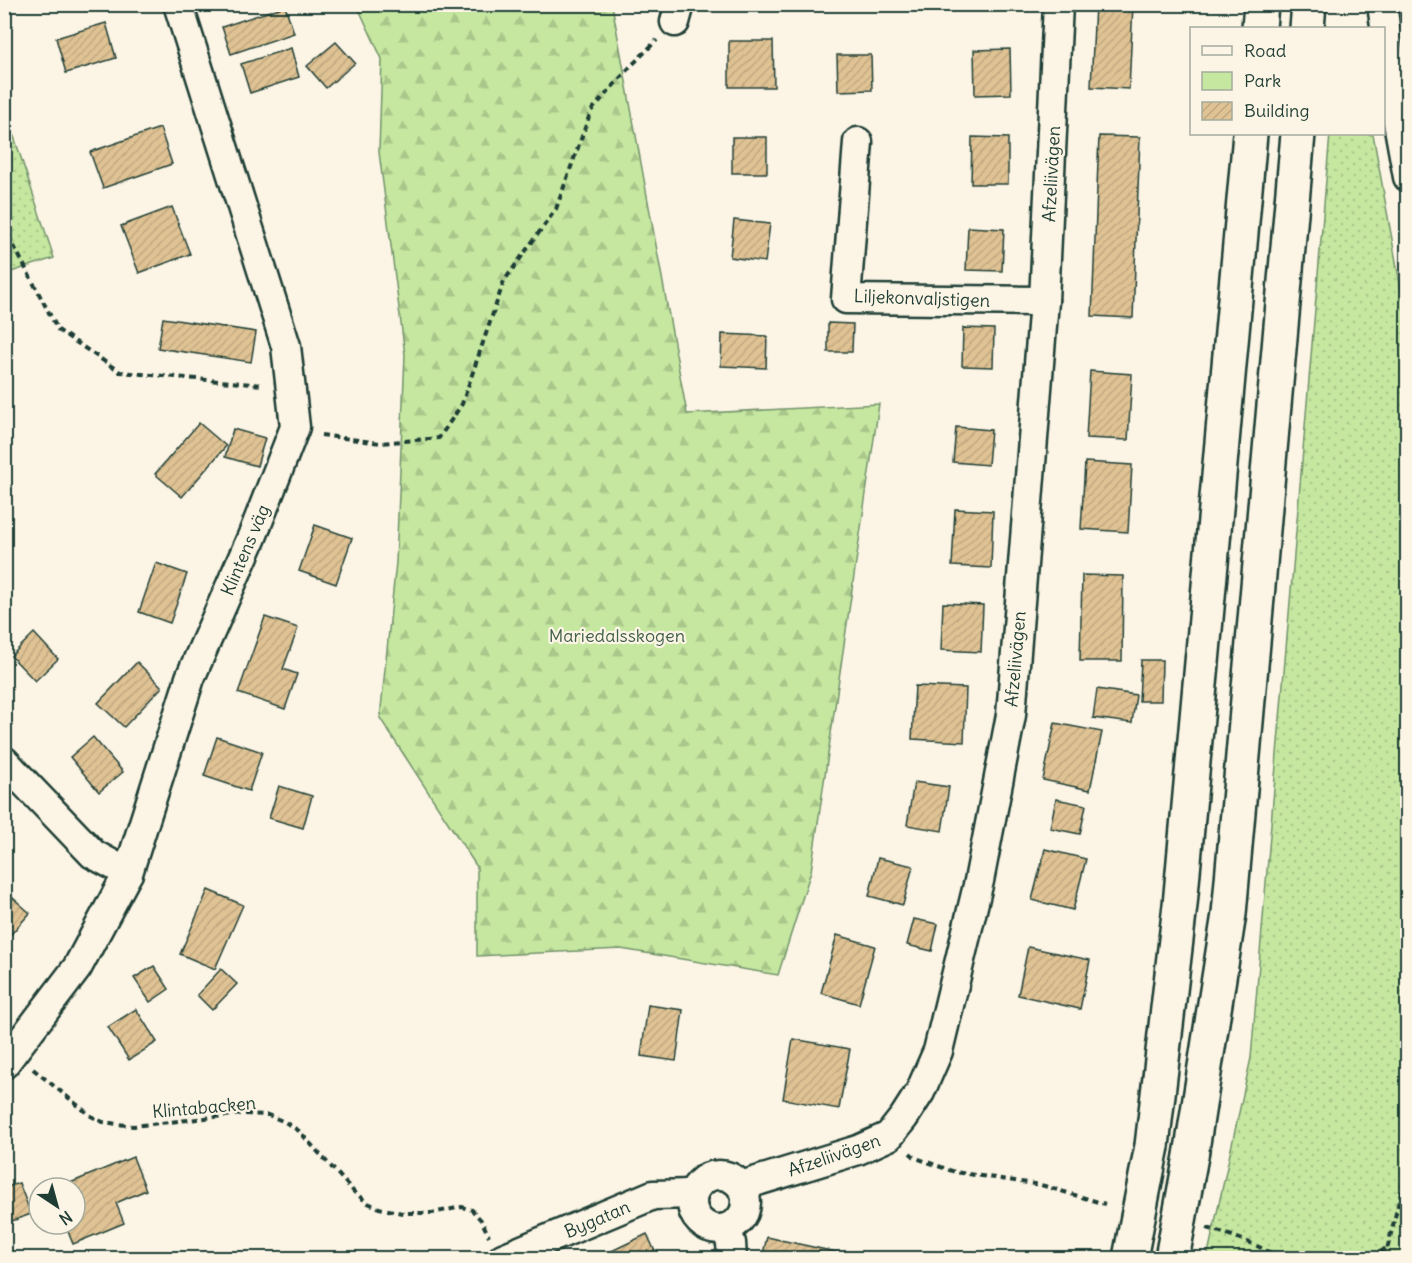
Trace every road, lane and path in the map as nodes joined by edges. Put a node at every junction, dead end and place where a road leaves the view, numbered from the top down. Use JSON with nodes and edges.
{"nodes":[{"id":1,"x":178,"y":4,"type":"edge"},
{"id":2,"x":1058,"y":4,"type":"edge"},
{"id":3,"x":1261,"y":4,"type":"edge"},
{"id":4,"x":1309,"y":4,"type":"edge"},
{"id":5,"x":1382,"y":4,"type":"edge"},
{"id":6,"x":677,"y":13,"type":"edge"},
{"id":7,"x":1259,"y":27,"type":"edge"},
{"id":8,"x":1307,"y":27,"type":"edge"},
{"id":9,"x":1250,"y":135,"type":"edge"},
{"id":10,"x":1298,"y":135,"type":"edge"},
{"id":11,"x":858,"y":142,"type":"dead end"},
{"id":12,"x":1407,"y":177,"type":"edge"},
{"id":13,"x":4,"y":227,"type":"edge"},
{"id":14,"x":1044,"y":301,"type":"junction"},
{"id":15,"x":291,"y":388,"type":"junction"},
{"id":16,"x":295,"y":427,"type":"junction"},
{"id":17,"x":4,"y":761,"type":"edge"},
{"id":18,"x":1407,"y":836,"type":"edge"},
{"id":19,"x":128,"y":873,"type":"junction"},
{"id":20,"x":1407,"y":894,"type":"edge"},
{"id":21,"x":9,"y":1058,"type":"edge"},
{"id":22,"x":890,"y":1136,"type":"junction"},
{"id":23,"x":1407,"y":1164,"type":"edge"},
{"id":24,"x":741,"y":1186,"type":"junction"},
{"id":25,"x":693,"y":1194,"type":"junction"},
{"id":26,"x":1105,"y":1204,"type":"dead end"},
{"id":27,"x":1206,"y":1227,"type":"dead end"},
{"id":28,"x":726,"y":1228,"type":"junction"},
{"id":29,"x":1387,"y":1248,"type":"junction"},
{"id":30,"x":498,"y":1250,"type":"edge"},
{"id":31,"x":732,"y":1258,"type":"edge"},
{"id":32,"x":1130,"y":1258,"type":"edge"},
{"id":33,"x":1172,"y":1258,"type":"edge"},
{"id":34,"x":1280,"y":1258,"type":"edge"},
{"id":35,"x":1372,"y":1258,"type":"edge"},
{"id":36,"x":1385,"y":1258,"type":"edge"}],
"edges":[{"from":1,"to":15,"type":"street","name":"Klintens väg"},
{"from":2,"to":14,"type":"street","name":"Afzeliivägen"},
{"from":3,"to":7,"type":"highway"},
{"from":4,"to":8,"type":"highway"},
{"from":5,"to":12,"type":"street"},
{"from":6,"to":16,"type":"path"},
{"from":9,"to":32,"type":"highway","bridge":true},
{"from":10,"to":33,"type":"highway","bridge":true},
{"from":11,"to":14,"type":"street","name":"Liljekonvaljstigen"},
{"from":13,"to":15,"type":"path"},
{"from":14,"to":22,"type":"street","name":"Afzeliivägen"},
{"from":15,"to":16,"type":"street","name":"Klintens väg"},
{"from":16,"to":19,"type":"street","name":"Klintens väg"},
{"from":17,"to":19,"type":"street"},
{"from":18,"to":20,"type":"path"},
{"from":19,"to":21,"type":"street","name":"Klintens väg"},
{"from":21,"to":30,"type":"path","name":"Klintabacken"},
{"from":22,"to":24,"type":"street","name":"Afzeliivägen"},
{"from":22,"to":26,"type":"path"},
{"from":23,"to":29,"type":"path"},
{"from":24,"to":25,"type":"street"},
{"from":24,"to":28,"type":"street"},
{"from":25,"to":28,"type":"street"},
{"from":25,"to":30,"type":"street","name":"Bygatan"},
{"from":27,"to":34,"type":"path"},
{"from":28,"to":31,"type":"street"},
{"from":29,"to":35,"type":"path"},
{"from":29,"to":36,"type":"path"}]}
